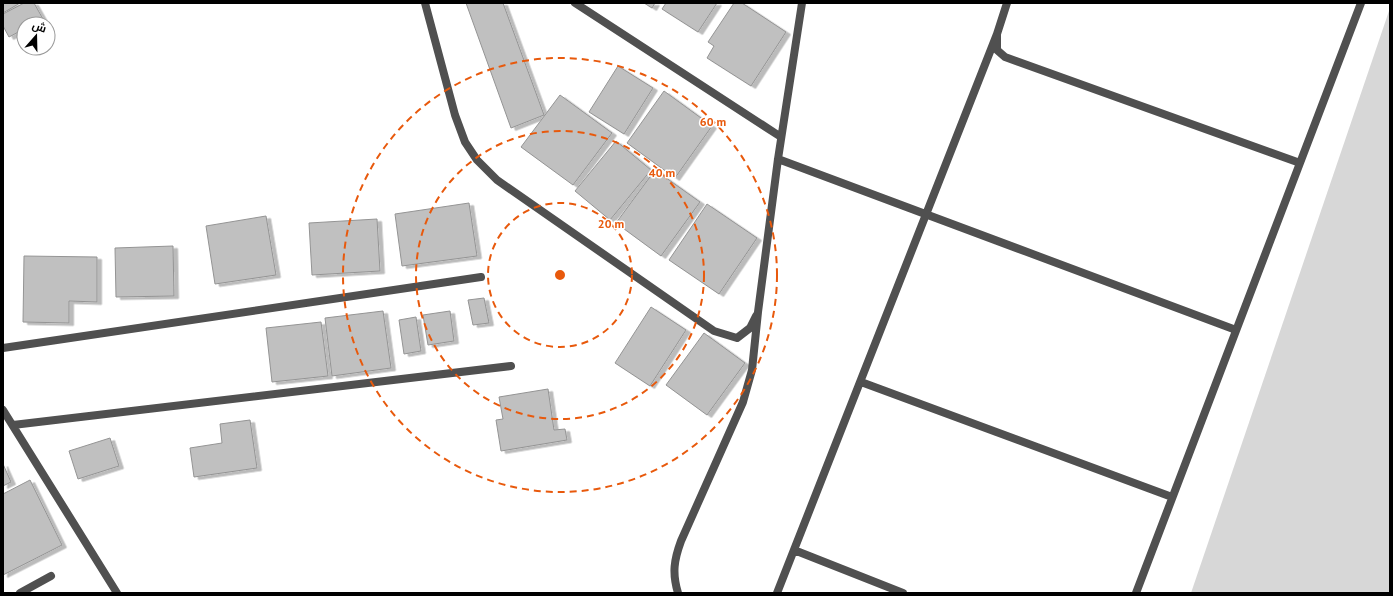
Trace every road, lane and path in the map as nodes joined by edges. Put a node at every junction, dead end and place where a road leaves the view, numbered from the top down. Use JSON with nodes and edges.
{"nodes":[{"id":1,"x":425,"y":3,"type":"edge"},
{"id":2,"x":574,"y":3,"type":"edge"},
{"id":3,"x":802,"y":3,"type":"edge"},
{"id":4,"x":1007,"y":3,"type":"edge"},
{"id":5,"x":1361,"y":3,"type":"edge"},
{"id":6,"x":997,"y":34,"type":"junction"},
{"id":7,"x":781,"y":137,"type":"junction"},
{"id":8,"x":778,"y":160,"type":"junction"},
{"id":9,"x":1300,"y":163,"type":"junction"},
{"id":10,"x":926,"y":215,"type":"junction"},
{"id":11,"x":481,"y":277,"type":"dead end"},
{"id":12,"x":758,"y":312,"type":"junction"},
{"id":13,"x":1236,"y":330,"type":"junction"},
{"id":14,"x":3,"y":348,"type":"edge"},
{"id":15,"x":512,"y":366,"type":"dead end"},
{"id":16,"x":861,"y":382,"type":"junction"},
{"id":17,"x":3,"y":410,"type":"edge"},
{"id":18,"x":13,"y":426,"type":"junction"},
{"id":19,"x":1172,"y":497,"type":"junction"},
{"id":20,"x":794,"y":550,"type":"junction"},
{"id":21,"x":51,"y":576,"type":"dead end"},
{"id":22,"x":20,"y":593,"type":"edge"},
{"id":23,"x":117,"y":593,"type":"edge"},
{"id":24,"x":678,"y":593,"type":"edge"},
{"id":25,"x":777,"y":593,"type":"edge"},
{"id":26,"x":903,"y":593,"type":"edge"},
{"id":27,"x":1136,"y":593,"type":"edge"}],
"edges":[{"from":1,"to":12,"type":"street"},
{"from":2,"to":7,"type":"street"},
{"from":3,"to":7,"type":"street"},
{"from":4,"to":6,"type":"street"},
{"from":5,"to":9,"type":"street"},
{"from":6,"to":9,"type":"street"},
{"from":6,"to":10,"type":"street"},
{"from":7,"to":8,"type":"street"},
{"from":8,"to":10,"type":"street"},
{"from":8,"to":12,"type":"street"},
{"from":9,"to":13,"type":"street"},
{"from":10,"to":13,"type":"street"},
{"from":10,"to":16,"type":"street"},
{"from":11,"to":14,"type":"street"},
{"from":12,"to":24,"type":"street"},
{"from":13,"to":19,"type":"street"},
{"from":15,"to":18,"type":"street"},
{"from":16,"to":19,"type":"street"},
{"from":16,"to":20,"type":"street"},
{"from":17,"to":18,"type":"street"},
{"from":18,"to":23,"type":"street"},
{"from":19,"to":27,"type":"street"},
{"from":20,"to":25,"type":"street"},
{"from":20,"to":26,"type":"street"},
{"from":21,"to":22,"type":"street"}]}
